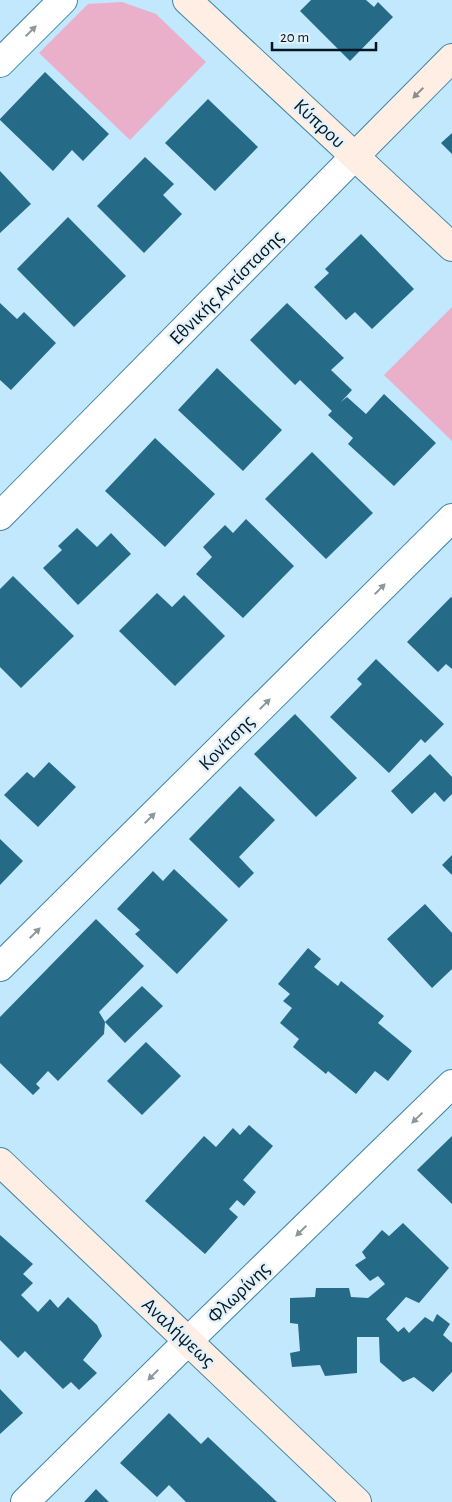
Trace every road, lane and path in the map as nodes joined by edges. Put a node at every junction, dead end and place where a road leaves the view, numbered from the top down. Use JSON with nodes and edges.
{"nodes":[{"id":1,"x":63,"y":0,"type":"edge"},
{"id":2,"x":187,"y":0,"type":"edge"},
{"id":3,"x":452,"y":58,"type":"edge"},
{"id":4,"x":0,"y":63,"type":"edge"},
{"id":5,"x":355,"y":156,"type":"junction"},
{"id":6,"x":452,"y":247,"type":"edge"},
{"id":7,"x":0,"y":516,"type":"edge"},
{"id":8,"x":452,"y":518,"type":"edge"},
{"id":9,"x":0,"y":967,"type":"edge"},
{"id":10,"x":452,"y":1084,"type":"edge"},
{"id":11,"x":0,"y":1162,"type":"edge"},
{"id":12,"x":188,"y":1341,"type":"junction"},
{"id":13,"x":25,"y":1502,"type":"edge"},
{"id":14,"x":357,"y":1502,"type":"edge"}],
"edges":[{"from":4,"to":1,"type":"street","one_way":true},
{"from":2,"to":5,"type":"street","name":"Κύπρου"},
{"from":3,"to":5,"type":"street","name":"Εθνικής Αντίστασης","one_way":true},
{"from":5,"to":6,"type":"street","name":"Κύπρου"},
{"from":5,"to":7,"type":"street","name":"Εθνικής Αντίστασης"},
{"from":9,"to":8,"type":"street","name":"Κονίτσης","one_way":true},
{"from":10,"to":12,"type":"street","name":"Φλωρίνης","one_way":true},
{"from":11,"to":12,"type":"street","name":"Αναλήψεως"},
{"from":12,"to":13,"type":"street","name":"Φλωρίνης","one_way":true},
{"from":12,"to":14,"type":"street","name":"Αναλήψεως"}]}
